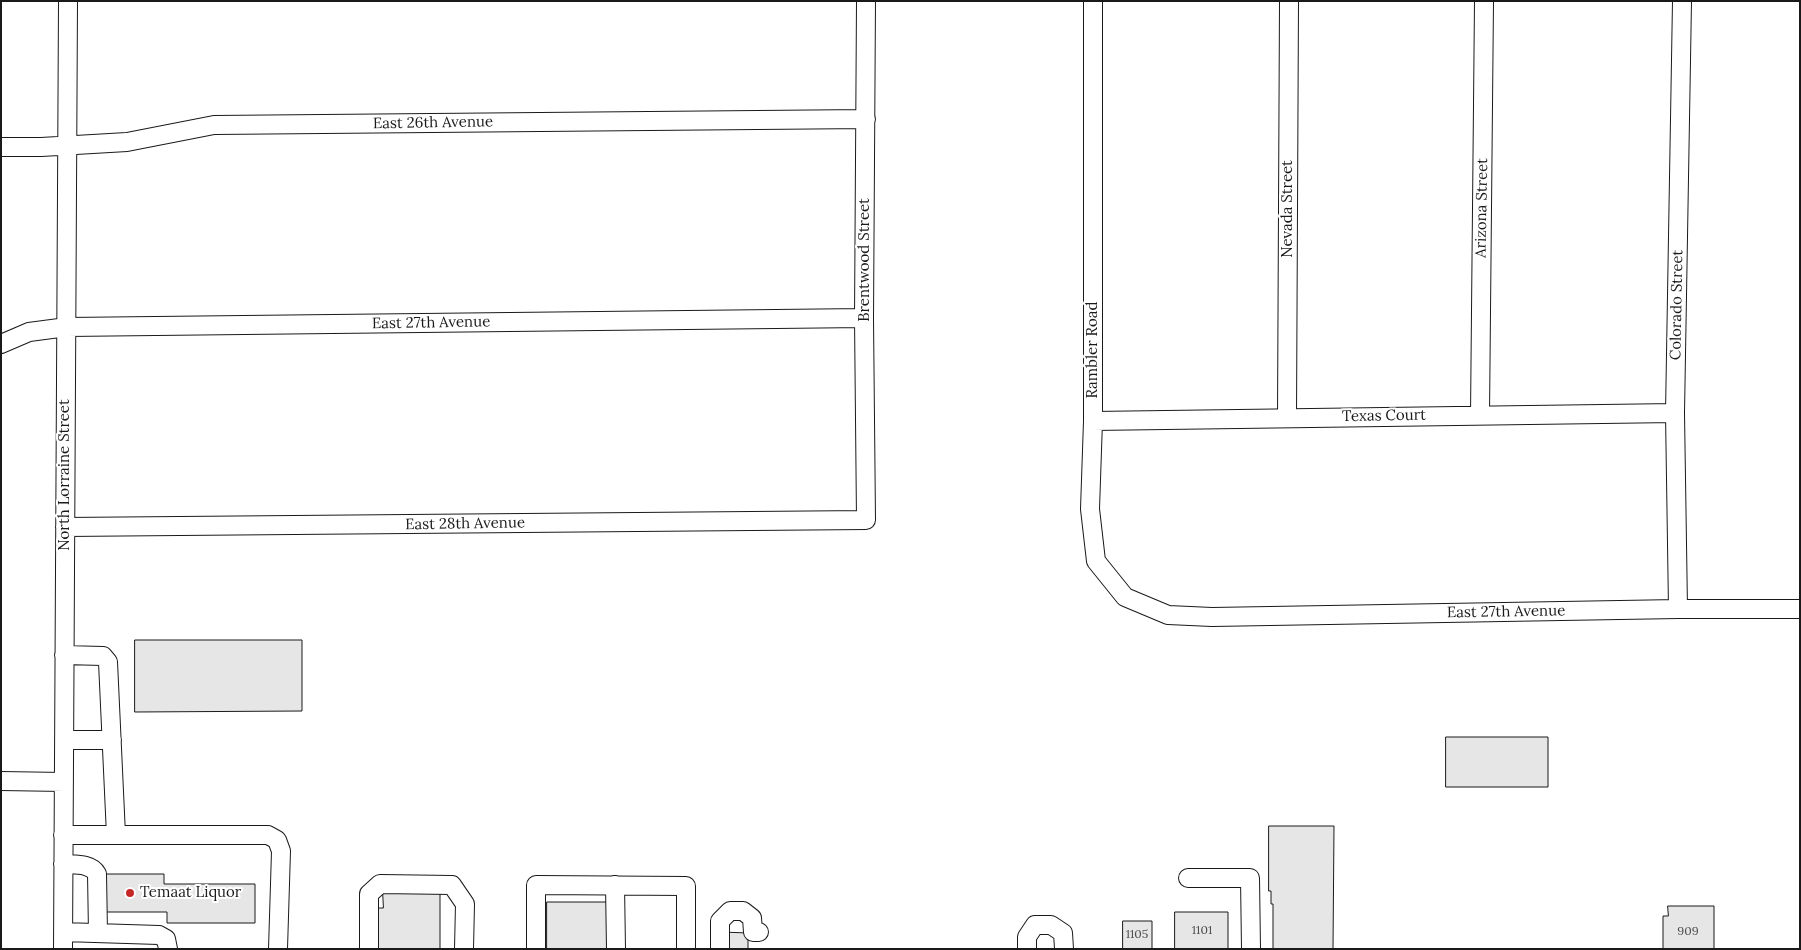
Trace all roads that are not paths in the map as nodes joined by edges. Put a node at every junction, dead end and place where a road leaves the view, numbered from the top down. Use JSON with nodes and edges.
{"nodes":[{"id":1,"x":68,"y":1,"type":"edge"},
{"id":2,"x":866,"y":1,"type":"edge"},
{"id":3,"x":1093,"y":1,"type":"edge"},
{"id":4,"x":1289,"y":1,"type":"edge"},
{"id":5,"x":1484,"y":1,"type":"edge"},
{"id":6,"x":1682,"y":1,"type":"edge"},
{"id":7,"x":866,"y":119,"type":"junction"},
{"id":8,"x":68,"y":145,"type":"junction"},
{"id":9,"x":1,"y":147,"type":"edge"},
{"id":10,"x":864,"y":318,"type":"junction"},
{"id":11,"x":66,"y":327,"type":"junction"},
{"id":12,"x":1,"y":344,"type":"edge"},
{"id":13,"x":1675,"y":413,"type":"junction"},
{"id":14,"x":1480,"y":415,"type":"junction"},
{"id":15,"x":1288,"y":417,"type":"junction"},
{"id":16,"x":1093,"y":421,"type":"junction"},
{"id":17,"x":866,"y":520,"type":"joint"},
{"id":18,"x":65,"y":527,"type":"junction"},
{"id":19,"x":1678,"y":609,"type":"junction"},
{"id":20,"x":1800,"y":610,"type":"edge"},
{"id":21,"x":1212,"y":617,"type":"joint"},
{"id":22,"x":64,"y":655,"type":"junction"},
{"id":23,"x":64,"y":740,"type":"junction"},
{"id":24,"x":112,"y":740,"type":"junction"},
{"id":25,"x":1,"y":781,"type":"edge"},
{"id":26,"x":64,"y":782,"type":"junction"},
{"id":27,"x":63,"y":835,"type":"junction"},
{"id":28,"x":116,"y":835,"type":"junction"},
{"id":29,"x":63,"y":864,"type":"junction"},
{"id":30,"x":1188,"y":878,"type":"dead end"},
{"id":31,"x":615,"y":886,"type":"junction"},
{"id":32,"x":759,"y":932,"type":"dead end"},
{"id":33,"x":98,"y":933,"type":"junction"},
{"id":34,"x":63,"y":941,"type":"edge"},
{"id":35,"x":168,"y":949,"type":"edge"},
{"id":36,"x":278,"y":949,"type":"edge"},
{"id":37,"x":369,"y":949,"type":"edge"},
{"id":38,"x":464,"y":949,"type":"edge"},
{"id":39,"x":536,"y":949,"type":"edge"},
{"id":40,"x":616,"y":949,"type":"edge"},
{"id":41,"x":686,"y":949,"type":"edge"},
{"id":42,"x":720,"y":949,"type":"edge"},
{"id":43,"x":1027,"y":949,"type":"edge"},
{"id":44,"x":1064,"y":949,"type":"edge"},
{"id":45,"x":1251,"y":949,"type":"edge"}],
"edges":[{"from":1,"to":8,"type":"street","name":"North Lorraine Street"},
{"from":2,"to":7,"type":"street","name":"Brentwood Street"},
{"from":3,"to":16,"type":"street","name":"Rambler Road"},
{"from":4,"to":15,"type":"street","name":"Nevada Street"},
{"from":5,"to":14,"type":"street","name":"Arizona Street"},
{"from":6,"to":13,"type":"street","name":"Colorado Street"},
{"from":7,"to":8,"type":"street","name":"East 26th Avenue"},
{"from":7,"to":10,"type":"street","name":"Brentwood Street"},
{"from":8,"to":9,"type":"street","name":"East 26th Avenue"},
{"from":8,"to":11,"type":"street","name":"North Lorraine Street"},
{"from":10,"to":11,"type":"street","name":"East 27th Avenue"},
{"from":10,"to":17,"type":"street","name":"Brentwood Street"},
{"from":11,"to":12,"type":"street","name":"East 27th Avenue"},
{"from":11,"to":18,"type":"street","name":"North Lorraine Street"},
{"from":13,"to":14,"type":"street","name":"Texas Court"},
{"from":13,"to":19,"type":"street","name":"Colorado Street"},
{"from":14,"to":15,"type":"street","name":"Texas Court"},
{"from":15,"to":16,"type":"street","name":"Texas Court"},
{"from":16,"to":21,"type":"street","name":"Rambler Road"},
{"from":17,"to":18,"type":"street","name":"East 28th Avenue"},
{"from":18,"to":22,"type":"street","name":"North Lorraine Street"},
{"from":19,"to":20,"type":"street","name":"East 27th Avenue"},
{"from":19,"to":21,"type":"street","name":"East 27th Avenue"},
{"from":22,"to":23,"type":"street","name":"North Lorraine Street"},
{"from":22,"to":24,"type":"street"},
{"from":23,"to":24,"type":"street"},
{"from":23,"to":26,"type":"street","name":"North Lorraine Street"},
{"from":24,"to":28,"type":"street"},
{"from":25,"to":26,"type":"street"},
{"from":26,"to":27,"type":"street","name":"North Lorraine Street"},
{"from":27,"to":28,"type":"street"},
{"from":27,"to":29,"type":"street","name":"North Lorraine Street"},
{"from":28,"to":36,"type":"street"},
{"from":29,"to":33,"type":"street"},
{"from":29,"to":34,"type":"street","name":"North Lorraine Street"},
{"from":30,"to":45,"type":"street"},
{"from":31,"to":39,"type":"street"},
{"from":31,"to":40,"type":"street"},
{"from":31,"to":41,"type":"street"},
{"from":32,"to":42,"type":"street"},
{"from":33,"to":34,"type":"street"},
{"from":33,"to":35,"type":"street"},
{"from":37,"to":38,"type":"street"},
{"from":43,"to":44,"type":"street"}]}
